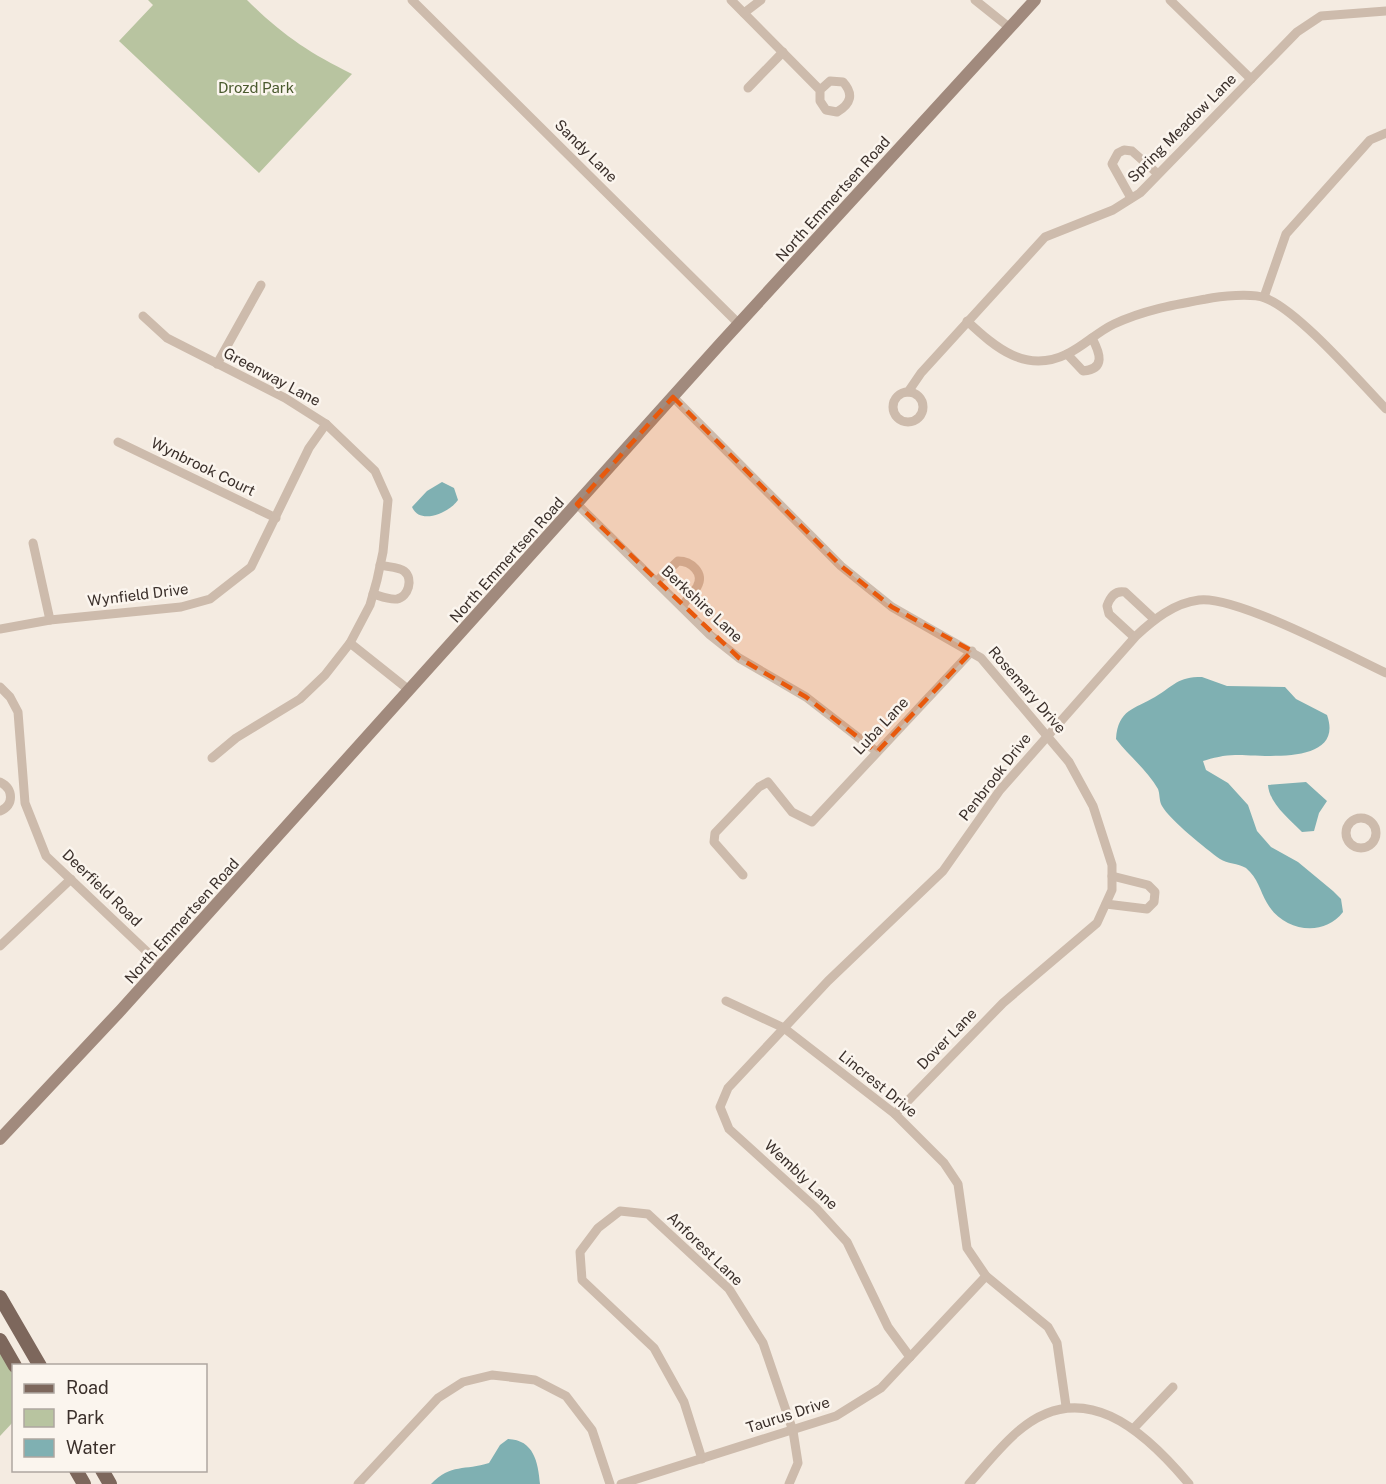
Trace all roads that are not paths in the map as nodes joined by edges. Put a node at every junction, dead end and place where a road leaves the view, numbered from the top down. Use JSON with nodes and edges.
{"nodes":[{"id":1,"x":412,"y":0,"type":"edge"},
{"id":2,"x":731,"y":0,"type":"edge"},
{"id":3,"x":761,"y":0,"type":"edge"},
{"id":4,"x":975,"y":0,"type":"edge"},
{"id":5,"x":1035,"y":0,"type":"edge"},
{"id":6,"x":1170,"y":0,"type":"edge"},
{"id":7,"x":1386,"y":11,"type":"edge"},
{"id":8,"x":744,"y":13,"type":"junction"},
{"id":9,"x":1010,"y":28,"type":"junction"},
{"id":10,"x":783,"y":52,"type":"junction"},
{"id":11,"x":1251,"y":80,"type":"junction"},
{"id":12,"x":748,"y":88,"type":"dead end"},
{"id":13,"x":820,"y":90,"type":"dead end"},
{"id":14,"x":1386,"y":133,"type":"edge"},
{"id":15,"x":1158,"y":174,"type":"junction"},
{"id":16,"x":1131,"y":198,"type":"junction"},
{"id":17,"x":261,"y":285,"type":"dead end"},
{"id":18,"x":1264,"y":297,"type":"junction"},
{"id":19,"x":143,"y":316,"type":"dead end"},
{"id":20,"x":967,"y":321,"type":"junction"},
{"id":21,"x":739,"y":324,"type":"junction"},
{"id":22,"x":1092,"y":338,"type":"junction"},
{"id":23,"x":1067,"y":354,"type":"junction"},
{"id":24,"x":217,"y":364,"type":"junction"},
{"id":25,"x":908,"y":392,"type":"dead end"},
{"id":26,"x":673,"y":397,"type":"junction"},
{"id":27,"x":1386,"y":409,"type":"edge"},
{"id":28,"x":326,"y":424,"type":"junction"},
{"id":29,"x":118,"y":442,"type":"dead end"},
{"id":30,"x":577,"y":504,"type":"junction"},
{"id":31,"x":276,"y":518,"type":"junction"},
{"id":32,"x":33,"y":543,"type":"dead end"},
{"id":33,"x":380,"y":565,"type":"junction"},
{"id":34,"x":656,"y":582,"type":"junction"},
{"id":35,"x":373,"y":594,"type":"junction"},
{"id":36,"x":682,"y":607,"type":"junction"},
{"id":37,"x":1154,"y":619,"type":"junction"},
{"id":38,"x":50,"y":620,"type":"junction"},
{"id":39,"x":0,"y":628,"type":"edge"},
{"id":40,"x":1134,"y":637,"type":"junction"},
{"id":41,"x":350,"y":644,"type":"junction"},
{"id":42,"x":972,"y":651,"type":"junction"},
{"id":43,"x":1386,"y":673,"type":"edge"},
{"id":44,"x":0,"y":687,"type":"edge"},
{"id":45,"x":409,"y":690,"type":"junction"},
{"id":46,"x":1047,"y":736,"type":"junction"},
{"id":47,"x":877,"y":752,"type":"junction"},
{"id":48,"x":212,"y":758,"type":"dead end"},
{"id":49,"x":0,"y":782,"type":"edge"},
{"id":50,"x":24,"y":794,"type":"junction"},
{"id":51,"x":11,"y":797,"type":"junction"},
{"id":52,"x":0,"y":811,"type":"edge"},
{"id":53,"x":1386,"y":825,"type":"edge"},
{"id":54,"x":1376,"y":830,"type":"dead end"},
{"id":55,"x":743,"y":874,"type":"dead end"},
{"id":56,"x":1112,"y":876,"type":"junction"},
{"id":57,"x":71,"y":879,"type":"junction"},
{"id":58,"x":1106,"y":904,"type":"junction"},
{"id":59,"x":0,"y":946,"type":"edge"},
{"id":60,"x":162,"y":966,"type":"junction"},
{"id":61,"x":1022,"y":987,"type":"joint"},
{"id":62,"x":726,"y":1001,"type":"dead end"},
{"id":63,"x":784,"y":1028,"type":"junction"},
{"id":64,"x":895,"y":1114,"type":"junction"},
{"id":65,"x":0,"y":1138,"type":"edge"},
{"id":66,"x":986,"y":1276,"type":"junction"},
{"id":67,"x":0,"y":1297,"type":"edge"},
{"id":68,"x":0,"y":1340,"type":"edge"},
{"id":69,"x":910,"y":1357,"type":"junction"},
{"id":70,"x":14,"y":1364,"type":"edge"},
{"id":71,"x":39,"y":1364,"type":"edge"},
{"id":72,"x":1173,"y":1387,"type":"dead end"},
{"id":73,"x":1066,"y":1406,"type":"junction"},
{"id":74,"x":1134,"y":1428,"type":"junction"},
{"id":75,"x":793,"y":1431,"type":"junction"},
{"id":76,"x":702,"y":1459,"type":"junction"},
{"id":77,"x":358,"y":1484,"type":"edge"},
{"id":78,"x":610,"y":1484,"type":"edge"},
{"id":79,"x":621,"y":1484,"type":"edge"},
{"id":80,"x":789,"y":1484,"type":"edge"},
{"id":81,"x":969,"y":1484,"type":"edge"},
{"id":82,"x":1189,"y":1484,"type":"edge"}],
"edges":[{"from":1,"to":21,"type":"street","name":"Sandy Lane"},
{"from":2,"to":8,"type":"street"},
{"from":3,"to":8,"type":"street"},
{"from":4,"to":9,"type":"street"},
{"from":5,"to":9,"type":"street","name":"North Emmertsen Road"},
{"from":6,"to":11,"type":"street"},
{"from":7,"to":11,"type":"street","name":"Spring Meadow Lane"},
{"from":8,"to":10,"type":"street"},
{"from":9,"to":21,"type":"street","name":"North Emmertsen Road"},
{"from":10,"to":12,"type":"street"},
{"from":10,"to":13,"type":"street"},
{"from":11,"to":15,"type":"street","name":"Spring Meadow Lane"},
{"from":14,"to":18,"type":"street"},
{"from":15,"to":16,"type":"street","name":"Spring Meadow Lane"},
{"from":15,"to":16,"type":"street"},
{"from":16,"to":20,"type":"street","name":"Spring Meadow Lane"},
{"from":17,"to":24,"type":"street"},
{"from":18,"to":22,"type":"street"},
{"from":18,"to":27,"type":"street"},
{"from":19,"to":24,"type":"street","name":"Greenway Lane"},
{"from":20,"to":23,"type":"street"},
{"from":20,"to":25,"type":"street","name":"Spring Meadow Lane"},
{"from":21,"to":26,"type":"street","name":"North Emmertsen Road"},
{"from":22,"to":23,"type":"street"},
{"from":22,"to":23,"type":"street"},
{"from":24,"to":28,"type":"street","name":"Greenway Lane"},
{"from":26,"to":30,"type":"street","name":"North Emmertsen Road"},
{"from":26,"to":42,"type":"street","name":"Rosemary Drive"},
{"from":28,"to":31,"type":"street","name":"Wynfield Drive"},
{"from":28,"to":33,"type":"street","name":"Greenway Lane"},
{"from":29,"to":31,"type":"street","name":"Wynbrook Court"},
{"from":30,"to":34,"type":"street","name":"Berkshire Lane"},
{"from":30,"to":45,"type":"street","name":"North Emmertsen Road"},
{"from":31,"to":38,"type":"street","name":"Wynfield Drive"},
{"from":32,"to":38,"type":"street"},
{"from":33,"to":35,"type":"street"},
{"from":33,"to":35,"type":"street"},
{"from":34,"to":36,"type":"street","name":"Berkshire Lane"},
{"from":34,"to":36,"type":"street"},
{"from":35,"to":41,"type":"street"},
{"from":36,"to":47,"type":"street","name":"Berkshire Lane"},
{"from":37,"to":40,"type":"street","name":"Penbrook Drive"},
{"from":37,"to":40,"type":"street"},
{"from":37,"to":43,"type":"street","name":"Penbrook Drive"},
{"from":38,"to":39,"type":"street","name":"Wynfield Drive"},
{"from":40,"to":46,"type":"street","name":"Penbrook Drive"},
{"from":41,"to":45,"type":"street"},
{"from":41,"to":48,"type":"street"},
{"from":42,"to":46,"type":"street","name":"Rosemary Drive"},
{"from":42,"to":47,"type":"street","name":"Luba Lane"},
{"from":44,"to":50,"type":"street","name":"Deerfield Road"},
{"from":45,"to":60,"type":"street","name":"North Emmertsen Road"},
{"from":46,"to":56,"type":"street","name":"Rosemary Drive"},
{"from":46,"to":63,"type":"street","name":"Penbrook Drive"},
{"from":47,"to":55,"type":"street","name":"Luba Lane"},
{"from":49,"to":51,"type":"street"},
{"from":50,"to":51,"type":"street"},
{"from":50,"to":57,"type":"street","name":"Deerfield Road"},
{"from":51,"to":52,"type":"street"},
{"from":53,"to":54,"type":"street"},
{"from":56,"to":58,"type":"street","name":"Rosemary Drive"},
{"from":56,"to":58,"type":"street"},
{"from":57,"to":59,"type":"street"},
{"from":57,"to":60,"type":"street","name":"Deerfield Road"},
{"from":58,"to":61,"type":"street","name":"Rosemary Drive"},
{"from":60,"to":65,"type":"street","name":"North Emmertsen Road"},
{"from":61,"to":64,"type":"street","name":"Dover Lane"},
{"from":62,"to":63,"type":"street","name":"Lincrest Drive"},
{"from":63,"to":64,"type":"street","name":"Lincrest Drive"},
{"from":63,"to":69,"type":"street","name":"Wembly Lane"},
{"from":64,"to":66,"type":"street","name":"Lincrest Drive"},
{"from":66,"to":69,"type":"street","name":"Taurus Drive"},
{"from":66,"to":73,"type":"street","name":"Lincrest Drive"},
{"from":67,"to":71,"type":"main road"},
{"from":68,"to":70,"type":"main road"},
{"from":69,"to":75,"type":"street","name":"Taurus Drive"},
{"from":72,"to":74,"type":"street"},
{"from":73,"to":74,"type":"street"},
{"from":73,"to":81,"type":"street"},
{"from":74,"to":82,"type":"street"},
{"from":75,"to":76,"type":"street","name":"Taurus Drive"},
{"from":75,"to":76,"type":"street","name":"Anforest Lane"},
{"from":75,"to":80,"type":"street","name":"Anforest Lane"},
{"from":76,"to":79,"type":"street","name":"Taurus Drive"},
{"from":77,"to":78,"type":"street"}]}
